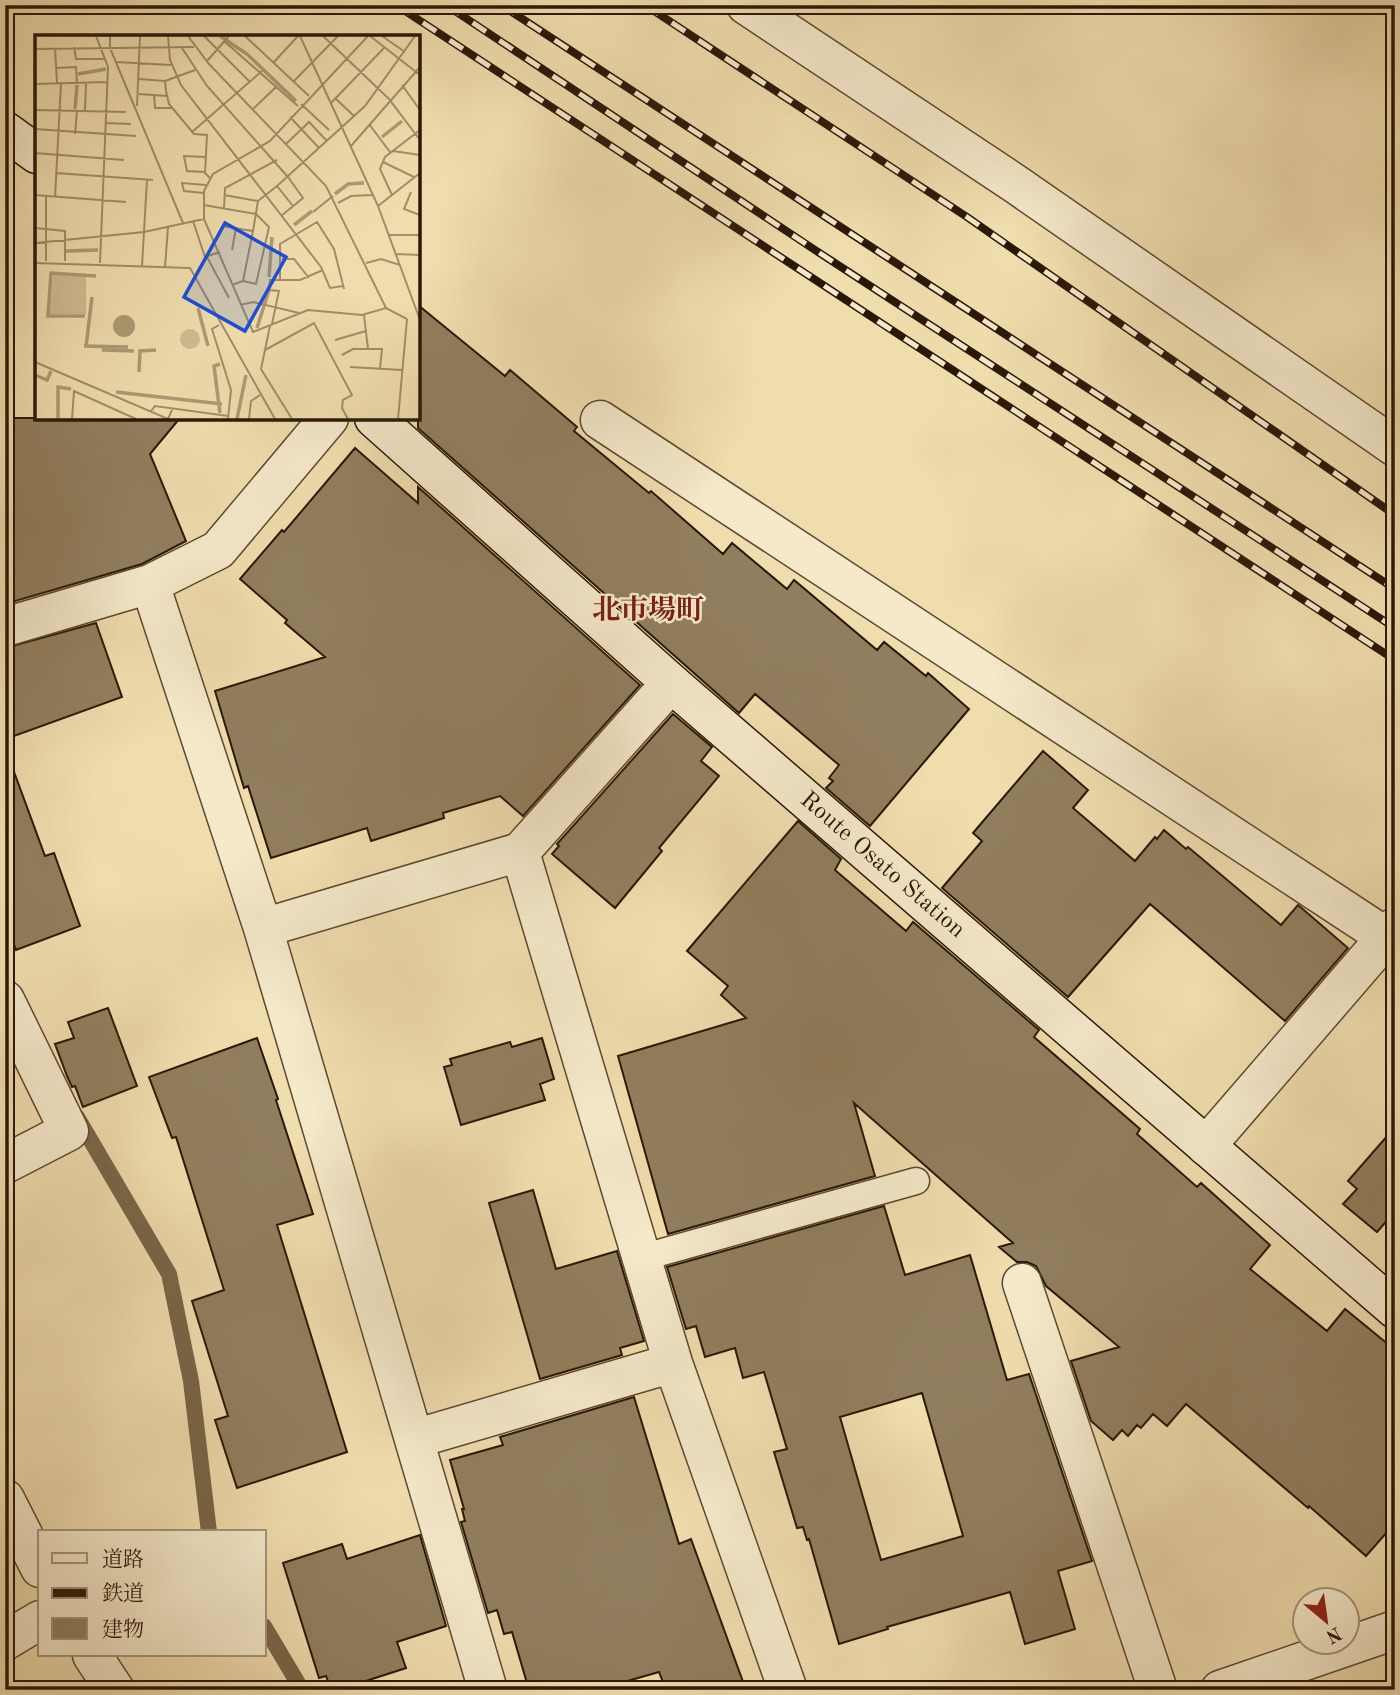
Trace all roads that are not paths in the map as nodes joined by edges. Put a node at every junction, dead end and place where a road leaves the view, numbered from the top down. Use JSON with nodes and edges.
{"nodes":[{"id":1,"x":746,"y":5,"type":"edge"},
{"id":2,"x":5,"y":131,"type":"edge"},
{"id":3,"x":35,"y":153,"type":"edge"},
{"id":4,"x":327,"y":420,"type":"edge"},
{"id":5,"x":376,"y":420,"type":"edge"},
{"id":6,"x":600,"y":420,"type":"dead end"},
{"id":7,"x":1395,"y":447,"type":"edge"},
{"id":8,"x":150,"y":584,"type":"junction"},
{"id":9,"x":5,"y":627,"type":"edge"},
{"id":10,"x":671,"y":683,"type":"junction"},
{"id":11,"x":520,"y":852,"type":"junction"},
{"id":12,"x":263,"y":928,"type":"junction"},
{"id":13,"x":1391,"y":932,"type":"edge"},
{"id":14,"x":5,"y":1000,"type":"edge"},
{"id":15,"x":1206,"y":1146,"type":"junction"},
{"id":16,"x":5,"y":1164,"type":"edge"},
{"id":17,"x":916,"y":1181,"type":"dead end"},
{"id":18,"x":641,"y":1258,"type":"junction"},
{"id":19,"x":1022,"y":1283,"type":"dead end"},
{"id":20,"x":1395,"y":1310,"type":"edge"},
{"id":21,"x":673,"y":1363,"type":"junction"},
{"id":22,"x":414,"y":1439,"type":"junction"},
{"id":23,"x":5,"y":1499,"type":"edge"},
{"id":24,"x":38,"y":1564,"type":"edge"},
{"id":25,"x":38,"y":1621,"type":"edge"},
{"id":26,"x":1395,"y":1630,"type":"edge"},
{"id":27,"x":5,"y":1641,"type":"edge"},
{"id":28,"x":93,"y":1656,"type":"edge"},
{"id":29,"x":116,"y":1690,"type":"edge"},
{"id":30,"x":488,"y":1690,"type":"edge"},
{"id":31,"x":788,"y":1690,"type":"edge"},
{"id":32,"x":1158,"y":1690,"type":"edge"},
{"id":33,"x":1220,"y":1690,"type":"edge"}],
"edges":[{"from":1,"to":7,"type":"street"},
{"from":2,"to":3,"type":"street"},
{"from":4,"to":8,"type":"street"},
{"from":5,"to":10,"type":"street","name":"Route Osato Station"},
{"from":6,"to":13,"type":"street"},
{"from":8,"to":9,"type":"street"},
{"from":8,"to":12,"type":"street"},
{"from":10,"to":11,"type":"street"},
{"from":10,"to":15,"type":"street","name":"Route Osato Station"},
{"from":11,"to":12,"type":"street"},
{"from":11,"to":18,"type":"street"},
{"from":12,"to":22,"type":"street"},
{"from":13,"to":15,"type":"street"},
{"from":14,"to":16,"type":"street"},
{"from":15,"to":20,"type":"street","name":"Route Osato Station"},
{"from":17,"to":18,"type":"lane"},
{"from":18,"to":21,"type":"street"},
{"from":19,"to":32,"type":"street"},
{"from":21,"to":22,"type":"street"},
{"from":21,"to":31,"type":"street"},
{"from":22,"to":30,"type":"street"},
{"from":23,"to":24,"type":"street"},
{"from":25,"to":27,"type":"street"},
{"from":26,"to":33,"type":"street"},
{"from":28,"to":29,"type":"street"}]}
